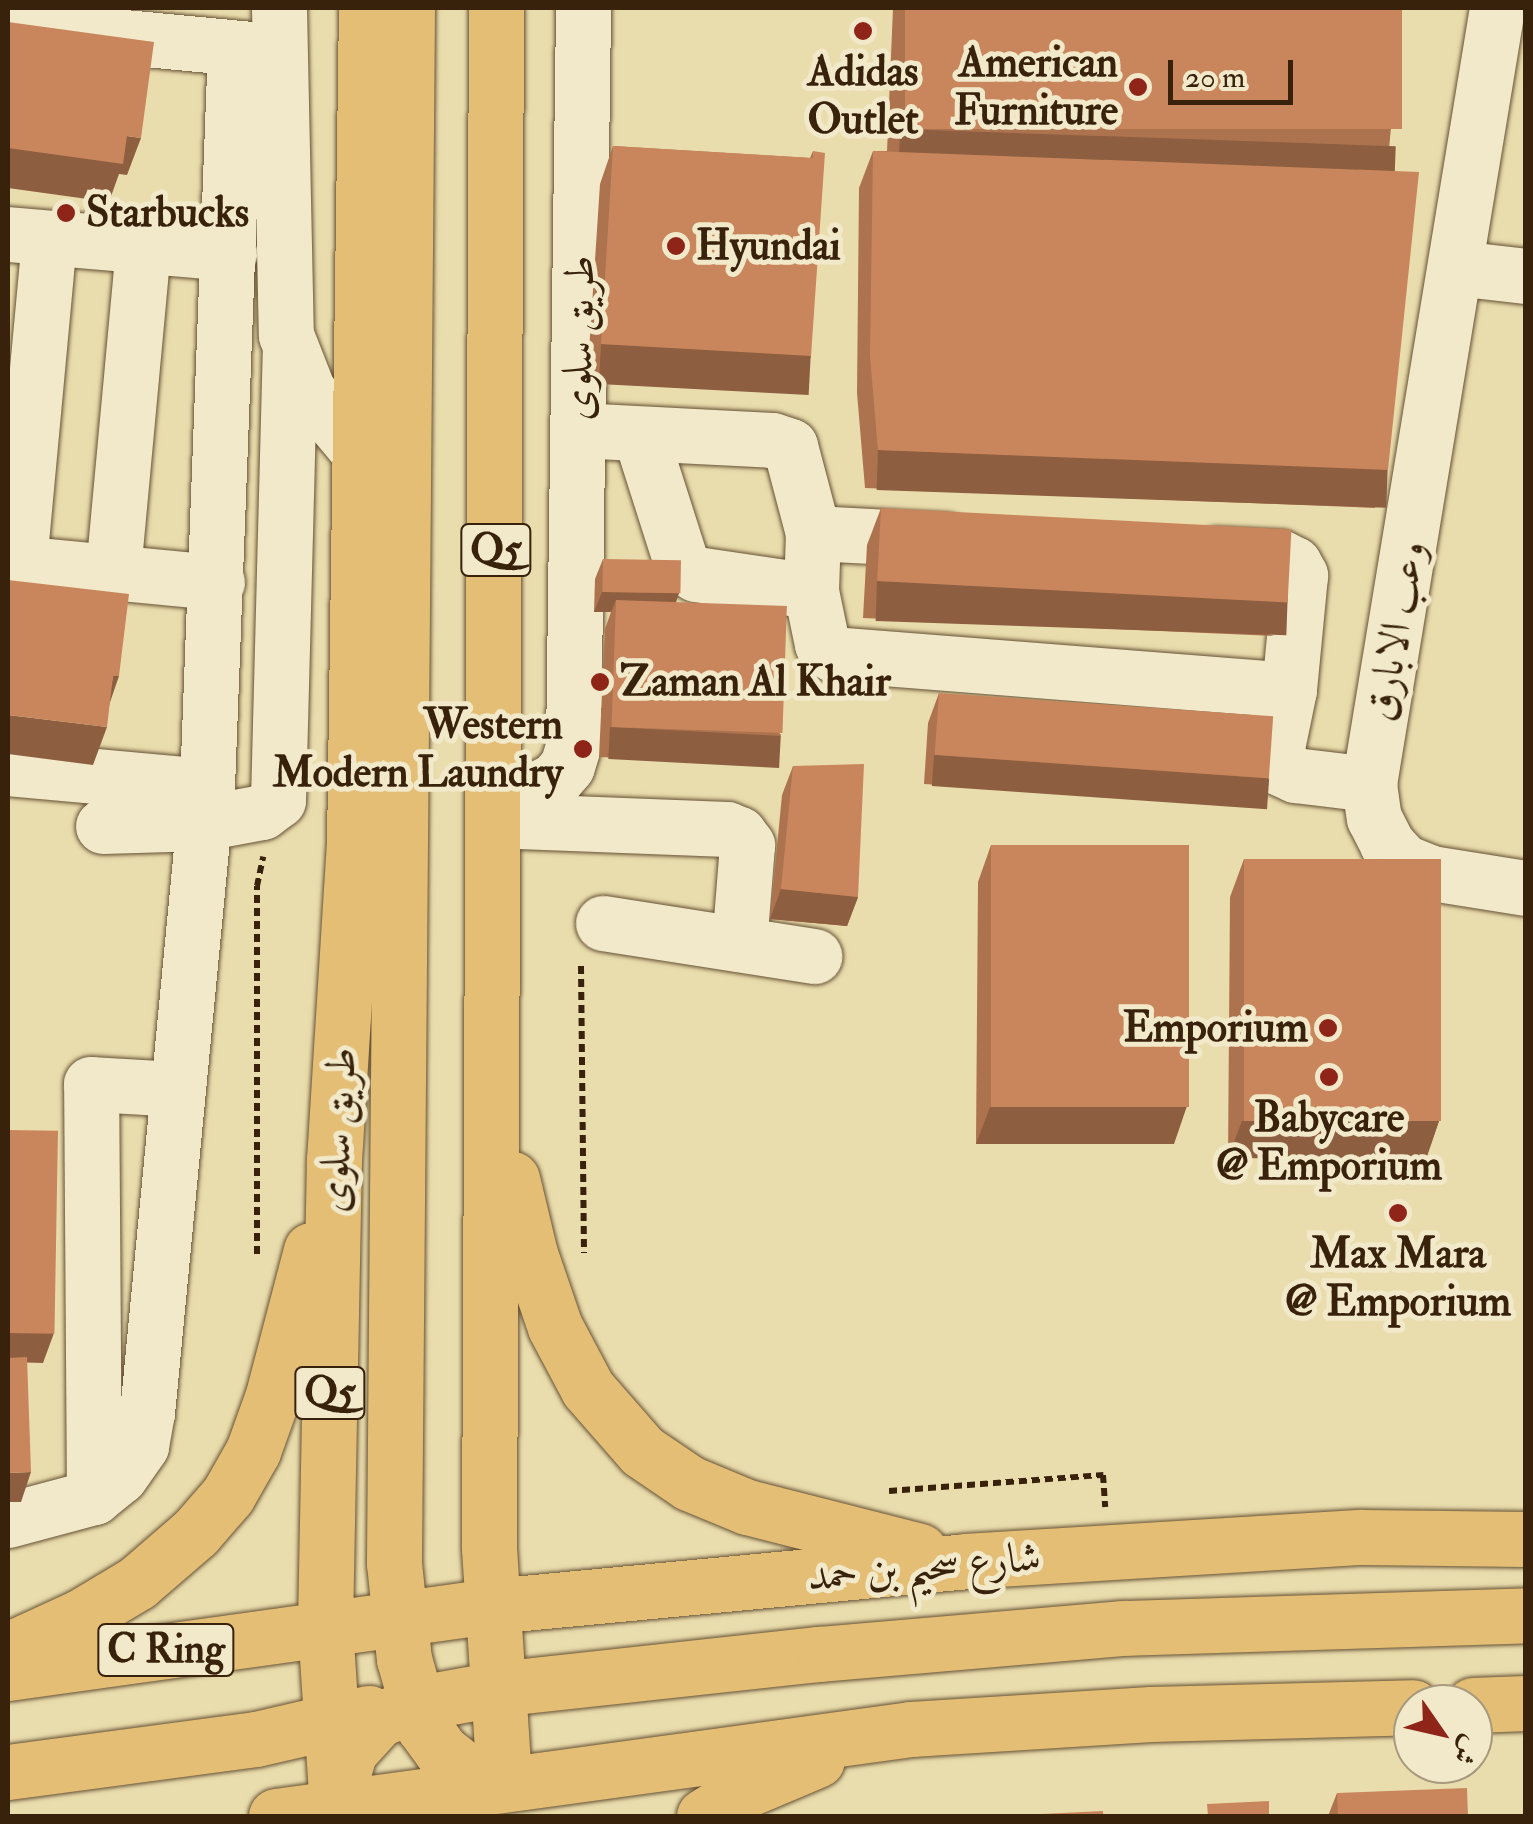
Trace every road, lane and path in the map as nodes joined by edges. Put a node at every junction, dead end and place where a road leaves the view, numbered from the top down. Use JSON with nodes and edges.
{"nodes":[{"id":1,"x":366,"y":8,"type":"edge"},
{"id":2,"x":407,"y":8,"type":"edge"},
{"id":3,"x":584,"y":8,"type":"edge"},
{"id":4,"x":1497,"y":8,"type":"edge"},
{"id":5,"x":507,"y":14,"type":"edge"},
{"id":6,"x":8,"y":26,"type":"edge"},
{"id":7,"x":262,"y":26,"type":"edge"},
{"id":8,"x":247,"y":219,"type":"junction"},
{"id":9,"x":28,"y":236,"type":"edge"},
{"id":10,"x":143,"y":246,"type":"junction"},
{"id":11,"x":1458,"y":268,"type":"junction"},
{"id":12,"x":1526,"y":276,"type":"edge"},
{"id":13,"x":290,"y":352,"type":"junction"},
{"id":14,"x":576,"y":430,"type":"junction"},
{"id":15,"x":640,"y":434,"type":"junction"},
{"id":16,"x":359,"y":452,"type":"junction"},
{"id":17,"x":814,"y":533,"type":"junction"},
{"id":18,"x":987,"y":542,"type":"edge"},
{"id":19,"x":1160,"y":551,"type":"edge"},
{"id":20,"x":14,"y":563,"type":"edge"},
{"id":21,"x":113,"y":571,"type":"junction"},
{"id":22,"x":218,"y":582,"type":"junction"},
{"id":23,"x":811,"y":591,"type":"junction"},
{"id":24,"x":1288,"y":690,"type":"junction"},
{"id":25,"x":8,"y":768,"type":"edge"},
{"id":26,"x":1370,"y":784,"type":"junction"},
{"id":27,"x":205,"y":804,"type":"junction"},
{"id":28,"x":272,"y":807,"type":"junction"},
{"id":29,"x":494,"y":807,"type":"junction"},
{"id":30,"x":103,"y":826,"type":"dead end"},
{"id":31,"x":1526,"y":888,"type":"edge"},
{"id":32,"x":592,"y":942,"type":"joint"},
{"id":33,"x":739,"y":944,"type":"junction"},
{"id":34,"x":814,"y":956,"type":"dead end"},
{"id":35,"x":178,"y":1089,"type":"junction"},
{"id":36,"x":491,"y":1093,"type":"junction"},
{"id":37,"x":334,"y":1160,"type":"junction"},
{"id":38,"x":257,"y":1260,"type":"dead end"},
{"id":39,"x":585,"y":1270,"type":"dead end"},
{"id":40,"x":878,"y":1492,"type":"dead end"},
{"id":41,"x":94,"y":1497,"type":"junction"},
{"id":42,"x":8,"y":1520,"type":"edge"},
{"id":43,"x":1526,"y":1539,"type":"edge"},
{"id":44,"x":1107,"y":1554,"type":"junction"},
{"id":45,"x":966,"y":1561,"type":"junction"},
{"id":46,"x":492,"y":1606,"type":"junction"},
{"id":47,"x":1526,"y":1615,"type":"edge"},
{"id":48,"x":399,"y":1617,"type":"junction"},
{"id":49,"x":325,"y":1626,"type":"junction"},
{"id":50,"x":8,"y":1650,"type":"edge"},
{"id":51,"x":8,"y":1673,"type":"edge"},
{"id":52,"x":496,"y":1690,"type":"junction"},
{"id":53,"x":410,"y":1703,"type":"junction"},
{"id":54,"x":1526,"y":1703,"type":"edge"},
{"id":55,"x":1493,"y":1704,"type":"edge"},
{"id":56,"x":1393,"y":1707,"type":"edge"},
{"id":57,"x":333,"y":1721,"type":"junction"},
{"id":58,"x":910,"y":1729,"type":"junction"},
{"id":59,"x":8,"y":1772,"type":"edge"},
{"id":60,"x":504,"y":1782,"type":"junction"},
{"id":61,"x":419,"y":1806,"type":"edge"},
{"id":62,"x":337,"y":1808,"type":"junction"},
{"id":63,"x":276,"y":1816,"type":"edge"},
{"id":64,"x":704,"y":1816,"type":"edge"}],
"edges":[{"from":1,"to":16,"type":"highway","name":"طريق سلوى","number":"Q5"},
{"from":2,"to":48,"type":"highway"},
{"from":3,"to":14,"type":"street","name":"طريق سلوى"},
{"from":4,"to":11,"type":"street","name":"وعب الابارق"},
{"from":5,"to":29,"type":"highway","name":"طريق سلوى","number":"Q5"},
{"from":6,"to":7,"type":"street"},
{"from":7,"to":8,"type":"street"},
{"from":8,"to":10,"type":"street"},
{"from":8,"to":13,"type":"street"},
{"from":8,"to":22,"type":"street"},
{"from":9,"to":10,"type":"street"},
{"from":9,"to":20,"type":"street"},
{"from":10,"to":21,"type":"street"},
{"from":11,"to":12,"type":"street"},
{"from":11,"to":26,"type":"street","name":"وعب الابارق"},
{"from":13,"to":16,"type":"street"},
{"from":13,"to":28,"type":"street"},
{"from":14,"to":15,"type":"street"},
{"from":14,"to":29,"type":"street","name":"طريق سلوى"},
{"from":15,"to":17,"type":"street"},
{"from":15,"to":23,"type":"street"},
{"from":16,"to":37,"type":"highway","name":"طريق سلوى","number":"Q5"},
{"from":17,"to":18,"type":"street"},
{"from":17,"to":23,"type":"street"},
{"from":19,"to":24,"type":"street"},
{"from":20,"to":21,"type":"street"},
{"from":21,"to":22,"type":"street"},
{"from":22,"to":27,"type":"street"},
{"from":23,"to":24,"type":"street"},
{"from":24,"to":26,"type":"street"},
{"from":25,"to":27,"type":"street"},
{"from":26,"to":31,"type":"street","name":"وعب الابارق"},
{"from":27,"to":28,"type":"street"},
{"from":27,"to":30,"type":"street"},
{"from":27,"to":35,"type":"street"},
{"from":28,"to":38,"type":"path"},
{"from":29,"to":33,"type":"street"},
{"from":29,"to":36,"type":"highway","name":"طريق سلوى","number":"Q5"},
{"from":32,"to":33,"type":"street"},
{"from":32,"to":39,"type":"path"},
{"from":33,"to":34,"type":"street"},
{"from":35,"to":41,"type":"street"},
{"from":35,"to":41,"type":"street"},
{"from":36,"to":45,"type":"highway"},
{"from":36,"to":46,"type":"highway","name":"طريق سلوى","number":"Q5"},
{"from":37,"to":49,"type":"highway","name":"طريق سلوى","number":"Q5"},
{"from":37,"to":50,"type":"highway"},
{"from":40,"to":44,"type":"path"},
{"from":41,"to":42,"type":"street"},
{"from":43,"to":44,"type":"highway","name":"شارع سحيم بن حمد"},
{"from":44,"to":45,"type":"highway","name":"شارع سحيم بن حمد"},
{"from":45,"to":46,"type":"highway","name":"شارع سحيم بن حمد"},
{"from":46,"to":48,"type":"highway","name":"شارع سحيم بن حمد","number":"C Ring"},
{"from":46,"to":52,"type":"highway","name":"طريق سلوى","number":"Q5"},
{"from":46,"to":53,"type":"highway"},
{"from":47,"to":52,"type":"highway"},
{"from":48,"to":49,"type":"highway","name":"شارع سحيم بن حمد","number":"C Ring"},
{"from":48,"to":53,"type":"highway"},
{"from":49,"to":51,"type":"highway","number":"C Ring"},
{"from":49,"to":53,"type":"highway"},
{"from":49,"to":57,"type":"highway","name":"طريق سلوى","number":"Q5"},
{"from":52,"to":53,"type":"highway"},
{"from":52,"to":60,"type":"highway","name":"طريق سلوى","number":"Q5"},
{"from":53,"to":57,"type":"highway"},
{"from":53,"to":60,"type":"highway"},
{"from":53,"to":61,"type":"highway"},
{"from":53,"to":62,"type":"highway"},
{"from":54,"to":55,"type":"highway"},
{"from":56,"to":58,"type":"highway"},
{"from":57,"to":59,"type":"highway"},
{"from":57,"to":62,"type":"highway","name":"طريق سلوى","number":"Q5"},
{"from":58,"to":60,"type":"highway"},
{"from":58,"to":64,"type":"highway"},
{"from":60,"to":61,"type":"highway"},
{"from":61,"to":62,"type":"highway"},
{"from":62,"to":63,"type":"highway"}]}
